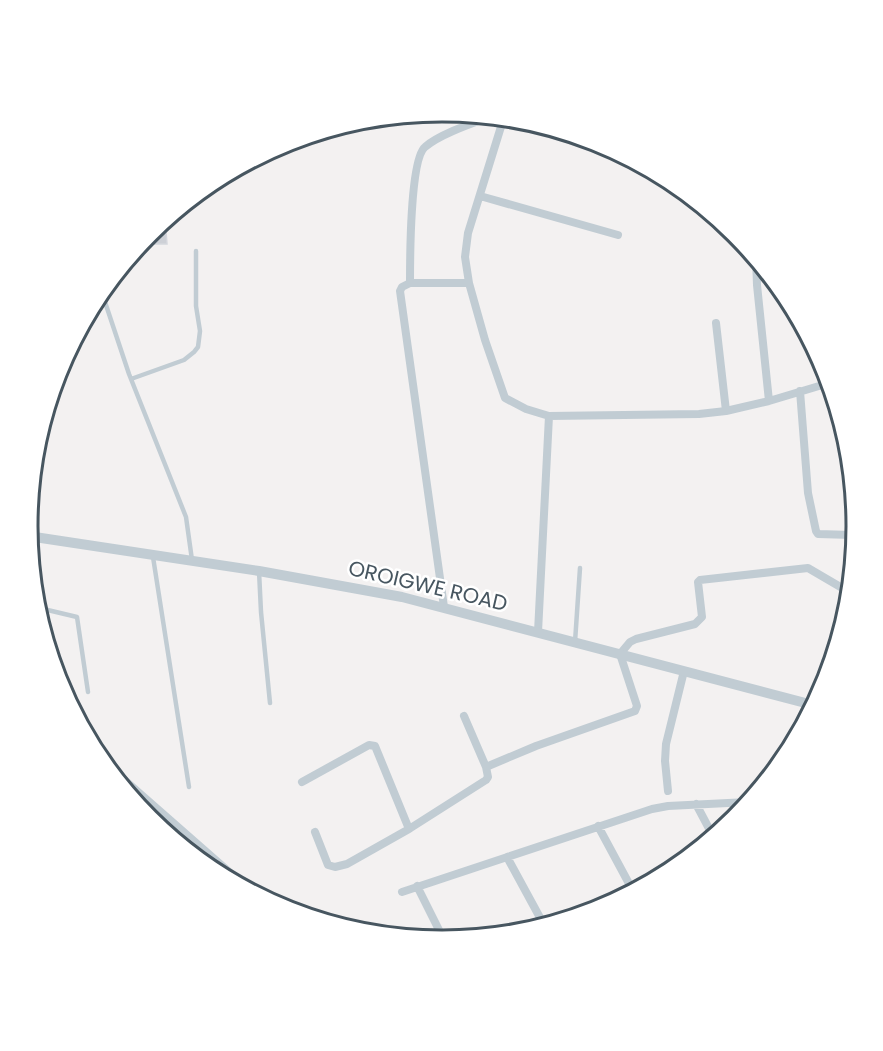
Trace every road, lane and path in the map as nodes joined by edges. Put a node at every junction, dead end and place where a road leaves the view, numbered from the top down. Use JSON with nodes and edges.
{"nodes":[{"id":1,"x":475,"y":123,"type":"edge"},
{"id":2,"x":501,"y":126,"type":"edge"},
{"id":3,"x":480,"y":196,"type":"junction"},
{"id":4,"x":618,"y":235,"type":"dead end"},
{"id":5,"x":196,"y":251,"type":"dead end"},
{"id":6,"x":756,"y":273,"type":"edge"},
{"id":7,"x":410,"y":283,"type":"junction"},
{"id":8,"x":469,"y":283,"type":"junction"},
{"id":9,"x":105,"y":302,"type":"edge"},
{"id":10,"x":716,"y":323,"type":"dead end"},
{"id":11,"x":131,"y":379,"type":"junction"},
{"id":12,"x":820,"y":386,"type":"edge"},
{"id":13,"x":800,"y":391,"type":"junction"},
{"id":14,"x":769,"y":401,"type":"junction"},
{"id":15,"x":726,"y":411,"type":"junction"},
{"id":16,"x":549,"y":416,"type":"junction"},
{"id":17,"x":846,"y":536,"type":"edge"},
{"id":18,"x":38,"y":537,"type":"edge"},
{"id":19,"x":153,"y":554,"type":"junction"},
{"id":20,"x":192,"y":560,"type":"junction"},
{"id":21,"x":580,"y":568,"type":"dead end"},
{"id":22,"x":259,"y":571,"type":"junction"},
{"id":23,"x":841,"y":587,"type":"edge"},
{"id":24,"x":444,"y":608,"type":"junction"},
{"id":25,"x":46,"y":610,"type":"edge"},
{"id":26,"x":538,"y":632,"type":"junction"},
{"id":27,"x":575,"y":642,"type":"junction"},
{"id":28,"x":620,"y":654,"type":"junction"},
{"id":29,"x":684,"y":671,"type":"junction"},
{"id":30,"x":88,"y":692,"type":"dead end"},
{"id":31,"x":270,"y":703,"type":"dead end"},
{"id":32,"x":805,"y":703,"type":"edge"},
{"id":33,"x":464,"y":716,"type":"dead end"},
{"id":34,"x":486,"y":767,"type":"junction"},
{"id":35,"x":302,"y":782,"type":"dead end"},
{"id":36,"x":189,"y":787,"type":"dead end"},
{"id":37,"x":668,"y":791,"type":"dead end"},
{"id":38,"x":138,"y":792,"type":"edge"},
{"id":39,"x":735,"y":802,"type":"edge"},
{"id":40,"x":696,"y":804,"type":"junction"},
{"id":41,"x":598,"y":826,"type":"junction"},
{"id":42,"x":709,"y":828,"type":"edge"},
{"id":43,"x":409,"y":829,"type":"junction"},
{"id":44,"x":315,"y":832,"type":"dead end"},
{"id":45,"x":507,"y":857,"type":"junction"},
{"id":46,"x":215,"y":860,"type":"edge"},
{"id":47,"x":629,"y":883,"type":"edge"},
{"id":48,"x":417,"y":886,"type":"junction"},
{"id":49,"x":402,"y":892,"type":"dead end"},
{"id":50,"x":540,"y":917,"type":"edge"},
{"id":51,"x":439,"y":930,"type":"edge"}],
"edges":[{"from":1,"to":7,"type":"street"},
{"from":2,"to":3,"type":"street"},
{"from":3,"to":4,"type":"street"},
{"from":3,"to":8,"type":"street"},
{"from":5,"to":11,"type":"lane"},
{"from":6,"to":14,"type":"street"},
{"from":7,"to":8,"type":"street"},
{"from":7,"to":24,"type":"street"},
{"from":8,"to":16,"type":"street"},
{"from":9,"to":11,"type":"lane"},
{"from":10,"to":15,"type":"street"},
{"from":11,"to":20,"type":"lane"},
{"from":12,"to":13,"type":"street"},
{"from":13,"to":14,"type":"street"},
{"from":13,"to":17,"type":"street"},
{"from":14,"to":15,"type":"street"},
{"from":15,"to":16,"type":"street"},
{"from":16,"to":26,"type":"street"},
{"from":18,"to":19,"type":"street","name":"OROIGWE ROAD"},
{"from":19,"to":20,"type":"street","name":"OROIGWE ROAD"},
{"from":19,"to":36,"type":"lane"},
{"from":20,"to":22,"type":"street","name":"OROIGWE ROAD"},
{"from":21,"to":27,"type":"lane"},
{"from":22,"to":24,"type":"street","name":"OROIGWE ROAD"},
{"from":22,"to":31,"type":"lane"},
{"from":23,"to":28,"type":"street"},
{"from":24,"to":26,"type":"street","name":"OROIGWE ROAD"},
{"from":25,"to":30,"type":"lane"},
{"from":26,"to":27,"type":"street","name":"OROIGWE ROAD"},
{"from":27,"to":28,"type":"street","name":"OROIGWE ROAD"},
{"from":28,"to":29,"type":"street","name":"OROIGWE ROAD"},
{"from":28,"to":34,"type":"street"},
{"from":29,"to":32,"type":"street","name":"OROIGWE ROAD"},
{"from":29,"to":37,"type":"street"},
{"from":33,"to":34,"type":"street"},
{"from":34,"to":43,"type":"street"},
{"from":35,"to":43,"type":"street"},
{"from":38,"to":46,"type":"street"},
{"from":39,"to":40,"type":"street"},
{"from":40,"to":41,"type":"street"},
{"from":40,"to":42,"type":"street"},
{"from":41,"to":45,"type":"street"},
{"from":41,"to":47,"type":"street"},
{"from":43,"to":44,"type":"street"},
{"from":45,"to":48,"type":"street"},
{"from":45,"to":50,"type":"street"},
{"from":48,"to":49,"type":"street"},
{"from":48,"to":51,"type":"street"}]}
